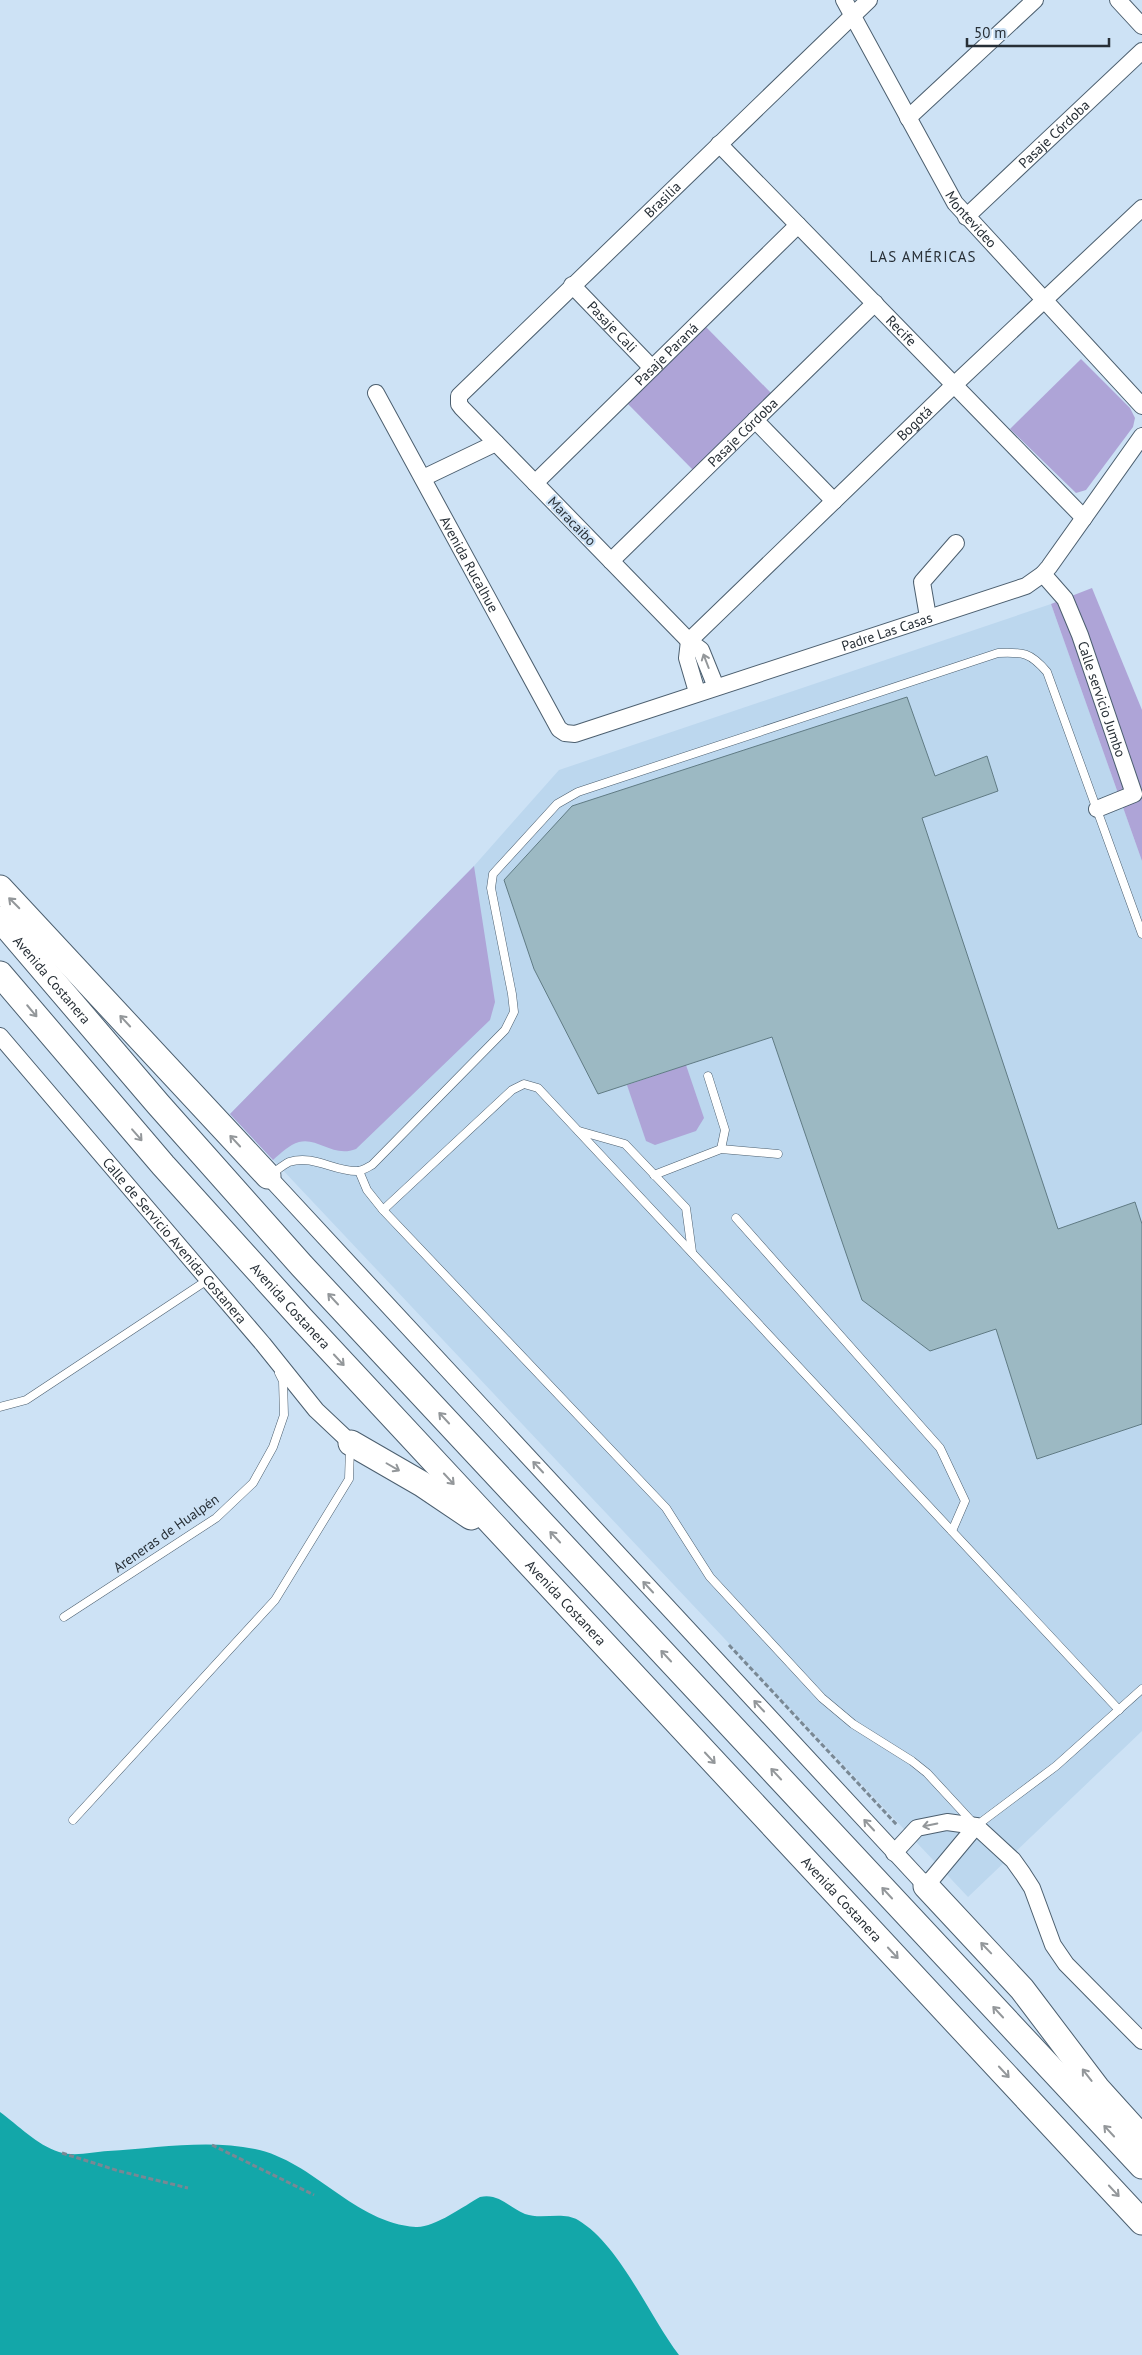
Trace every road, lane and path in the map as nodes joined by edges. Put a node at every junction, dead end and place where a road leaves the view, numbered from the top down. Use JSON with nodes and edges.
{"nodes":[{"id":1,"x":844,"y":0,"type":"edge"},
{"id":2,"x":869,"y":0,"type":"edge"},
{"id":3,"x":1035,"y":0,"type":"edge"},
{"id":4,"x":1118,"y":0,"type":"edge"},
{"id":5,"x":853,"y":15,"type":"junction"},
{"id":6,"x":1142,"y":26,"type":"edge"},
{"id":7,"x":1142,"y":51,"type":"edge"},
{"id":8,"x":908,"y":118,"type":"junction"},
{"id":9,"x":720,"y":144,"type":"junction"},
{"id":10,"x":1142,"y":208,"type":"edge"},
{"id":11,"x":966,"y":217,"type":"junction"},
{"id":12,"x":798,"y":225,"type":"junction"},
{"id":13,"x":572,"y":285,"type":"junction"},
{"id":14,"x":1044,"y":299,"type":"junction"},
{"id":15,"x":875,"y":303,"type":"junction"},
{"id":16,"x":652,"y":368,"type":"junction"},
{"id":17,"x":954,"y":385,"type":"junction"},
{"id":18,"x":376,"y":393,"type":"dead end"},
{"id":19,"x":458,"y":400,"type":"joint"},
{"id":20,"x":1142,"y":406,"type":"edge"},
{"id":21,"x":755,"y":420,"type":"junction"},
{"id":22,"x":1142,"y":436,"type":"edge"},
{"id":23,"x":496,"y":443,"type":"junction"},
{"id":24,"x":423,"y":478,"type":"junction"},
{"id":25,"x":535,"y":483,"type":"junction"},
{"id":26,"x":834,"y":501,"type":"junction"},
{"id":27,"x":1084,"y":518,"type":"junction"},
{"id":28,"x":956,"y":542,"type":"dead end"},
{"id":29,"x":611,"y":561,"type":"junction"},
{"id":30,"x":1043,"y":574,"type":"junction"},
{"id":31,"x":928,"y":617,"type":"junction"},
{"id":32,"x":689,"y":641,"type":"junction"},
{"id":33,"x":716,"y":687,"type":"junction"},
{"id":34,"x":697,"y":692,"type":"junction"},
{"id":35,"x":565,"y":733,"type":"joint"},
{"id":36,"x":1097,"y":809,"type":"junction"},
{"id":37,"x":0,"y":888,"type":"edge"},
{"id":38,"x":0,"y":919,"type":"edge"},
{"id":39,"x":1142,"y":934,"type":"edge"},
{"id":40,"x":0,"y":974,"type":"edge"},
{"id":41,"x":0,"y":1036,"type":"edge"},
{"id":42,"x":708,"y":1076,"type":"dead end"},
{"id":43,"x":578,"y":1130,"type":"junction"},
{"id":44,"x":721,"y":1149,"type":"junction"},
{"id":45,"x":778,"y":1154,"type":"dead end"},
{"id":46,"x":359,"y":1171,"type":"junction"},
{"id":47,"x":654,"y":1175,"type":"junction"},
{"id":48,"x":268,"y":1176,"type":"junction"},
{"id":49,"x":383,"y":1210,"type":"junction"},
{"id":50,"x":736,"y":1218,"type":"dead end"},
{"id":51,"x":692,"y":1252,"type":"junction"},
{"id":52,"x":208,"y":1280,"type":"junction"},
{"id":53,"x":263,"y":1344,"type":"junction"},
{"id":54,"x":0,"y":1406,"type":"edge"},
{"id":55,"x":351,"y":1443,"type":"junction"},
{"id":56,"x":952,"y":1531,"type":"junction"},
{"id":57,"x":515,"y":1550,"type":"junction"},
{"id":58,"x":64,"y":1617,"type":"dead end"},
{"id":59,"x":1142,"y":1689,"type":"edge"},
{"id":60,"x":1119,"y":1710,"type":"junction"},
{"id":61,"x":73,"y":1820,"type":"dead end"},
{"id":62,"x":976,"y":1826,"type":"junction"},
{"id":63,"x":894,"y":1852,"type":"junction"},
{"id":64,"x":926,"y":1886,"type":"junction"},
{"id":65,"x":1142,"y":2041,"type":"edge"},
{"id":66,"x":1142,"y":2138,"type":"edge"},
{"id":67,"x":212,"y":2145,"type":"dead end"},
{"id":68,"x":62,"y":2153,"type":"dead end"},
{"id":69,"x":1142,"y":2166,"type":"edge"},
{"id":70,"x":188,"y":2188,"type":"dead end"},
{"id":71,"x":314,"y":2195,"type":"dead end"},
{"id":72,"x":1142,"y":2222,"type":"edge"}],
"edges":[{"from":1,"to":5,"type":"street","name":"Montevideo"},
{"from":2,"to":5,"type":"street","name":"Brasilia"},
{"from":3,"to":8,"type":"street"},
{"from":4,"to":6,"type":"street"},
{"from":5,"to":8,"type":"street","name":"Montevideo"},
{"from":5,"to":9,"type":"street","name":"Brasilia"},
{"from":7,"to":11,"type":"street","name":"Pasaje Córdoba"},
{"from":8,"to":11,"type":"street","name":"Montevideo"},
{"from":9,"to":12,"type":"street","name":"Recife"},
{"from":9,"to":13,"type":"street","name":"Brasilia"},
{"from":10,"to":14,"type":"street","name":"Bogotá"},
{"from":11,"to":14,"type":"street","name":"Montevideo"},
{"from":12,"to":15,"type":"street","name":"Recife"},
{"from":12,"to":16,"type":"street","name":"Pasaje Paraná"},
{"from":13,"to":16,"type":"street","name":"Pasaje Cali"},
{"from":13,"to":19,"type":"street","name":"Brasilia"},
{"from":14,"to":17,"type":"street","name":"Bogotá"},
{"from":14,"to":20,"type":"street","name":"Montevideo"},
{"from":15,"to":17,"type":"street","name":"Recife"},
{"from":15,"to":21,"type":"street","name":"Pasaje Córdoba"},
{"from":16,"to":25,"type":"street","name":"Pasaje Paraná"},
{"from":17,"to":26,"type":"street","name":"Bogotá"},
{"from":17,"to":27,"type":"street","name":"Recife"},
{"from":18,"to":24,"type":"street","name":"Avenida Rucalhue"},
{"from":19,"to":23,"type":"street","name":"Maracaibo"},
{"from":21,"to":26,"type":"street"},
{"from":21,"to":29,"type":"street","name":"Pasaje Córdoba"},
{"from":22,"to":27,"type":"street","name":"Padre Las Casas"},
{"from":23,"to":24,"type":"street"},
{"from":23,"to":25,"type":"street","name":"Maracaibo"},
{"from":24,"to":35,"type":"street","name":"Avenida Rucalhue"},
{"from":25,"to":29,"type":"street","name":"Maracaibo"},
{"from":26,"to":32,"type":"street","name":"Bogotá"},
{"from":27,"to":30,"type":"street","name":"Padre Las Casas"},
{"from":28,"to":31,"type":"street"},
{"from":29,"to":32,"type":"street","name":"Maracaibo"},
{"from":30,"to":31,"type":"street","name":"Padre Las Casas"},
{"from":30,"to":36,"type":"street","name":"Calle servicio Jumbo"},
{"from":31,"to":33,"type":"street","name":"Padre Las Casas"},
{"from":33,"to":32,"type":"street","name":"Maracaibo","one_way":true},
{"from":32,"to":34,"type":"street"},
{"from":33,"to":34,"type":"street","name":"Padre Las Casas"},
{"from":34,"to":35,"type":"street","name":"Padre Las Casas"},
{"from":36,"to":39,"type":"lane"},
{"from":36,"to":46,"type":"lane"},
{"from":48,"to":37,"type":"main road","one_way":true},
{"from":69,"to":38,"type":"main road","name":"Avenida Costanera","one_way":true},
{"from":40,"to":57,"type":"main road","name":"Avenida Costanera","one_way":true},
{"from":41,"to":52,"type":"street","name":"Calle de Servicio Avenida Costanera"},
{"from":42,"to":44,"type":"lane"},
{"from":43,"to":47,"type":"lane"},
{"from":43,"to":49,"type":"lane"},
{"from":43,"to":51,"type":"lane"},
{"from":44,"to":45,"type":"lane"},
{"from":44,"to":47,"type":"lane"},
{"from":46,"to":48,"type":"lane"},
{"from":46,"to":49,"type":"lane"},
{"from":47,"to":51,"type":"lane"},
{"from":63,"to":48,"type":"street","one_way":true},
{"from":49,"to":62,"type":"lane"},
{"from":50,"to":56,"type":"lane"},
{"from":51,"to":56,"type":"lane"},
{"from":52,"to":53,"type":"street","name":"Calle de Servicio Avenida Costanera"},
{"from":52,"to":54,"type":"lane"},
{"from":53,"to":55,"type":"street","name":"Calle de Servicio Avenida Costanera"},
{"from":53,"to":58,"type":"lane","name":"Areneras de Hualpén"},
{"from":55,"to":57,"type":"main road","one_way":true},
{"from":55,"to":61,"type":"lane"},
{"from":56,"to":60,"type":"lane"},
{"from":57,"to":72,"type":"main road","name":"Avenida Costanera","one_way":true},
{"from":59,"to":60,"type":"lane"},
{"from":60,"to":62,"type":"lane"},
{"from":62,"to":63,"type":"street","one_way":true},
{"from":62,"to":64,"type":"street"},
{"from":62,"to":65,"type":"street"},
{"from":63,"to":64,"type":"street"},
{"from":66,"to":64,"type":"main road","one_way":true},
{"from":67,"to":71,"type":"path"},
{"from":68,"to":70,"type":"path"}]}
